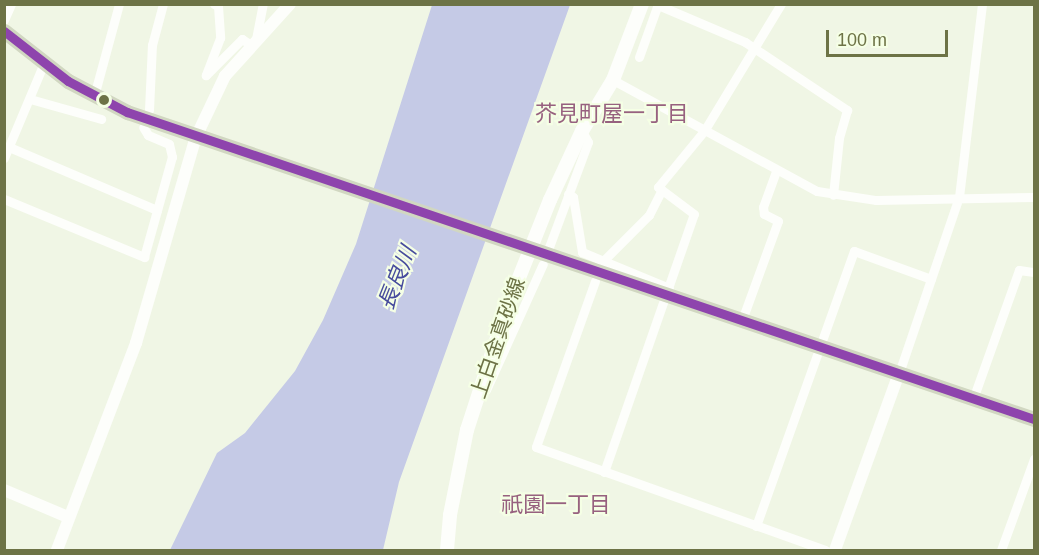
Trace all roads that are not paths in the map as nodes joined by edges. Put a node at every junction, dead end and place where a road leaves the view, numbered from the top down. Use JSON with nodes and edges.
{"nodes":[{"id":1,"x":11,"y":4,"type":"edge"},
{"id":2,"x":119,"y":4,"type":"edge"},
{"id":3,"x":163,"y":4,"type":"edge"},
{"id":4,"x":214,"y":4,"type":"edge"},
{"id":5,"x":262,"y":4,"type":"edge"},
{"id":6,"x":283,"y":4,"type":"edge"},
{"id":7,"x":290,"y":4,"type":"edge"},
{"id":8,"x":642,"y":4,"type":"edge"},
{"id":9,"x":782,"y":4,"type":"edge"},
{"id":10,"x":982,"y":4,"type":"edge"},
{"id":11,"x":658,"y":5,"type":"edge"},
{"id":12,"x":4,"y":20,"type":"edge"},
{"id":13,"x":4,"y":31,"type":"edge"},
{"id":14,"x":256,"y":39,"type":"junction"},
{"id":15,"x":757,"y":50,"type":"junction"},
{"id":16,"x":639,"y":57,"type":"dead end"},
{"id":17,"x":44,"y":63,"type":"junction"},
{"id":18,"x":613,"y":80,"type":"junction"},
{"id":19,"x":94,"y":96,"type":"junction"},
{"id":20,"x":30,"y":99,"type":"junction"},
{"id":21,"x":149,"y":110,"type":"dead end"},
{"id":22,"x":101,"y":119,"type":"dead end"},
{"id":23,"x":142,"y":127,"type":"dead end"},
{"id":24,"x":582,"y":131,"type":"junction"},
{"id":25,"x":705,"y":131,"type":"junction"},
{"id":26,"x":196,"y":137,"type":"junction"},
{"id":27,"x":9,"y":147,"type":"junction"},
{"id":28,"x":4,"y":158,"type":"edge"},
{"id":29,"x":777,"y":171,"type":"junction"},
{"id":30,"x":662,"y":190,"type":"junction"},
{"id":31,"x":568,"y":194,"type":"junction"},
{"id":32,"x":833,"y":195,"type":"junction"},
{"id":33,"x":958,"y":197,"type":"junction"},
{"id":34,"x":1035,"y":197,"type":"edge"},
{"id":35,"x":4,"y":199,"type":"edge"},
{"id":36,"x":157,"y":210,"type":"junction"},
{"id":37,"x":549,"y":247,"type":"dead end"},
{"id":38,"x":529,"y":250,"type":"junction"},
{"id":39,"x":602,"y":261,"type":"junction"},
{"id":40,"x":543,"y":264,"type":"dead end"},
{"id":41,"x":1035,"y":272,"type":"edge"},
{"id":42,"x":931,"y":279,"type":"junction"},
{"id":43,"x":595,"y":281,"type":"dead end"},
{"id":44,"x":668,"y":291,"type":"junction"},
{"id":45,"x":742,"y":320,"type":"junction"},
{"id":46,"x":819,"y":346,"type":"junction"},
{"id":47,"x":899,"y":373,"type":"junction"},
{"id":48,"x":973,"y":399,"type":"junction"},
{"id":49,"x":1035,"y":419,"type":"edge"},
{"id":50,"x":467,"y":430,"type":"junction"},
{"id":51,"x":1035,"y":459,"type":"edge"},
{"id":52,"x":604,"y":472,"type":"junction"},
{"id":53,"x":4,"y":490,"type":"edge"},
{"id":54,"x":68,"y":517,"type":"junction"},
{"id":55,"x":756,"y":526,"type":"junction"},
{"id":56,"x":57,"y":550,"type":"edge"},
{"id":57,"x":447,"y":550,"type":"edge"},
{"id":58,"x":825,"y":550,"type":"edge"},
{"id":59,"x":835,"y":550,"type":"edge"},
{"id":60,"x":1001,"y":550,"type":"edge"}],
"edges":[{"from":1,"to":12,"type":"street"},
{"from":2,"to":19,"type":"street"},
{"from":3,"to":21,"type":"street"},
{"from":4,"to":14,"type":"street"},
{"from":5,"to":14,"type":"street"},
{"from":6,"to":14,"type":"street"},
{"from":7,"to":14,"type":"street"},
{"from":8,"to":18,"type":"main road","name":"上白金真砂線"},
{"from":9,"to":15,"type":"street"},
{"from":10,"to":33,"type":"street"},
{"from":11,"to":15,"type":"street"},
{"from":11,"to":16,"type":"street"},
{"from":13,"to":17,"type":"main road"},
{"from":14,"to":26,"type":"street"},
{"from":15,"to":25,"type":"street"},
{"from":15,"to":32,"type":"street"},
{"from":17,"to":19,"type":"main road"},
{"from":17,"to":20,"type":"street"},
{"from":18,"to":24,"type":"main road","name":"上白金真砂線"},
{"from":18,"to":25,"type":"street"},
{"from":19,"to":26,"type":"main road"},
{"from":20,"to":22,"type":"street"},
{"from":20,"to":27,"type":"street"},
{"from":23,"to":36,"type":"street"},
{"from":24,"to":31,"type":"street"},
{"from":24,"to":38,"type":"main road","name":"上白金真砂線"},
{"from":25,"to":29,"type":"street"},
{"from":25,"to":30,"type":"street"},
{"from":26,"to":38,"type":"main road"},
{"from":26,"to":54,"type":"street"},
{"from":27,"to":28,"type":"street"},
{"from":27,"to":36,"type":"street"},
{"from":29,"to":32,"type":"street"},
{"from":29,"to":45,"type":"street"},
{"from":30,"to":39,"type":"street"},
{"from":30,"to":44,"type":"street"},
{"from":31,"to":37,"type":"street"},
{"from":31,"to":39,"type":"street"},
{"from":32,"to":33,"type":"street"},
{"from":33,"to":34,"type":"street"},
{"from":33,"to":42,"type":"street"},
{"from":35,"to":36,"type":"street"},
{"from":38,"to":44,"type":"main road"},
{"from":38,"to":50,"type":"main road","name":"上白金真砂線"},
{"from":39,"to":44,"type":"street"},
{"from":40,"to":50,"type":"street"},
{"from":41,"to":48,"type":"street"},
{"from":42,"to":46,"type":"street"},
{"from":42,"to":47,"type":"street"},
{"from":43,"to":52,"type":"street"},
{"from":44,"to":45,"type":"main road"},
{"from":44,"to":52,"type":"street"},
{"from":45,"to":46,"type":"main road"},
{"from":46,"to":47,"type":"main road"},
{"from":46,"to":55,"type":"street"},
{"from":47,"to":48,"type":"main road"},
{"from":47,"to":59,"type":"street"},
{"from":48,"to":49,"type":"main road"},
{"from":50,"to":57,"type":"main road","name":"上白金真砂線"},
{"from":51,"to":60,"type":"street"},
{"from":52,"to":55,"type":"street"},
{"from":53,"to":54,"type":"street"},
{"from":54,"to":56,"type":"street"},
{"from":55,"to":58,"type":"street"}]}
